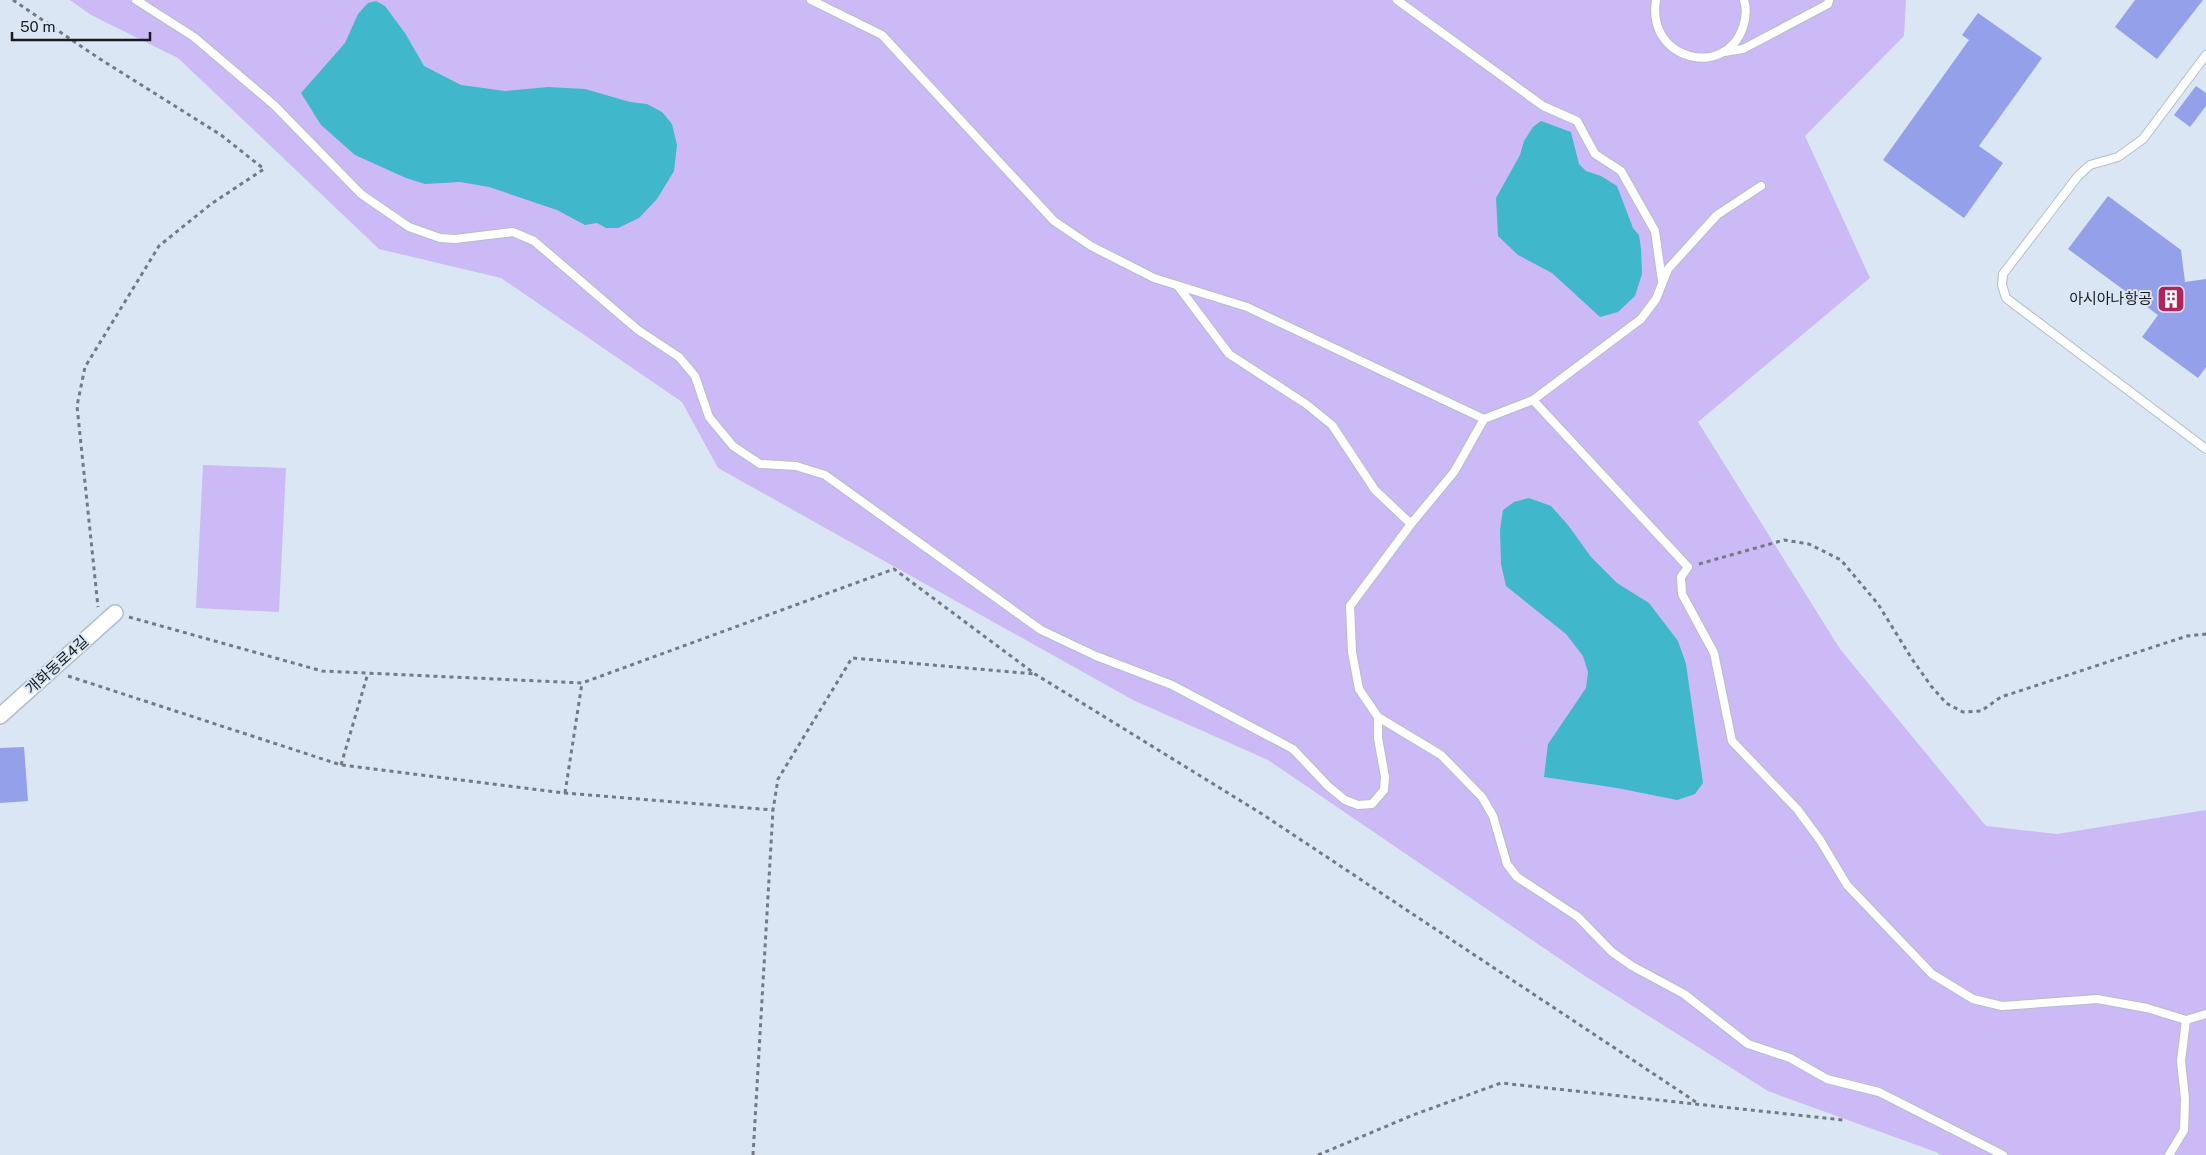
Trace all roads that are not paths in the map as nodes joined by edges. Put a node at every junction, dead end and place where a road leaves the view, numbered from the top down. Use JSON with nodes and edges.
{"nodes":[{"id":1,"x":136,"y":0,"type":"edge"},
{"id":2,"x":810,"y":0,"type":"edge"},
{"id":3,"x":1397,"y":0,"type":"edge"},
{"id":4,"x":1651,"y":0,"type":"edge"},
{"id":5,"x":1656,"y":0,"type":"edge"},
{"id":6,"x":1744,"y":0,"type":"edge"},
{"id":7,"x":1829,"y":0,"type":"edge"},
{"id":8,"x":1654,"y":12,"type":"junction"},
{"id":9,"x":1720,"y":53,"type":"junction"},
{"id":10,"x":2206,"y":56,"type":"edge"},
{"id":11,"x":1761,"y":186,"type":"dead end"},
{"id":12,"x":1662,"y":283,"type":"junction"},
{"id":13,"x":1178,"y":286,"type":"junction"},
{"id":14,"x":1533,"y":400,"type":"junction"},
{"id":15,"x":1484,"y":419,"type":"junction"},
{"id":16,"x":2206,"y":448,"type":"edge"},
{"id":17,"x":1411,"y":524,"type":"junction"},
{"id":18,"x":115,"y":613,"type":"road end"},
{"id":19,"x":0,"y":716,"type":"edge"},
{"id":20,"x":1378,"y":717,"type":"junction"},
{"id":21,"x":2206,"y":1014,"type":"edge"},
{"id":22,"x":2186,"y":1020,"type":"junction"},
{"id":23,"x":2003,"y":1155,"type":"edge"},
{"id":24,"x":2169,"y":1155,"type":"edge"}],
"edges":[{"from":1,"to":20,"type":"lane"},
{"from":2,"to":13,"type":"lane"},
{"from":3,"to":12,"type":"lane"},
{"from":4,"to":8,"type":"lane"},
{"from":5,"to":8,"type":"lane"},
{"from":6,"to":9,"type":"lane"},
{"from":7,"to":9,"type":"lane"},
{"from":8,"to":9,"type":"lane"},
{"from":10,"to":16,"type":"lane"},
{"from":11,"to":12,"type":"lane"},
{"from":12,"to":14,"type":"lane"},
{"from":13,"to":15,"type":"lane"},
{"from":13,"to":17,"type":"lane"},
{"from":14,"to":15,"type":"lane"},
{"from":14,"to":22,"type":"lane"},
{"from":15,"to":17,"type":"lane"},
{"from":17,"to":20,"type":"lane"},
{"from":18,"to":19,"type":"street","name":"개화동로4길"},
{"from":20,"to":23,"type":"lane"},
{"from":21,"to":22,"type":"lane"},
{"from":22,"to":24,"type":"lane"}]}
